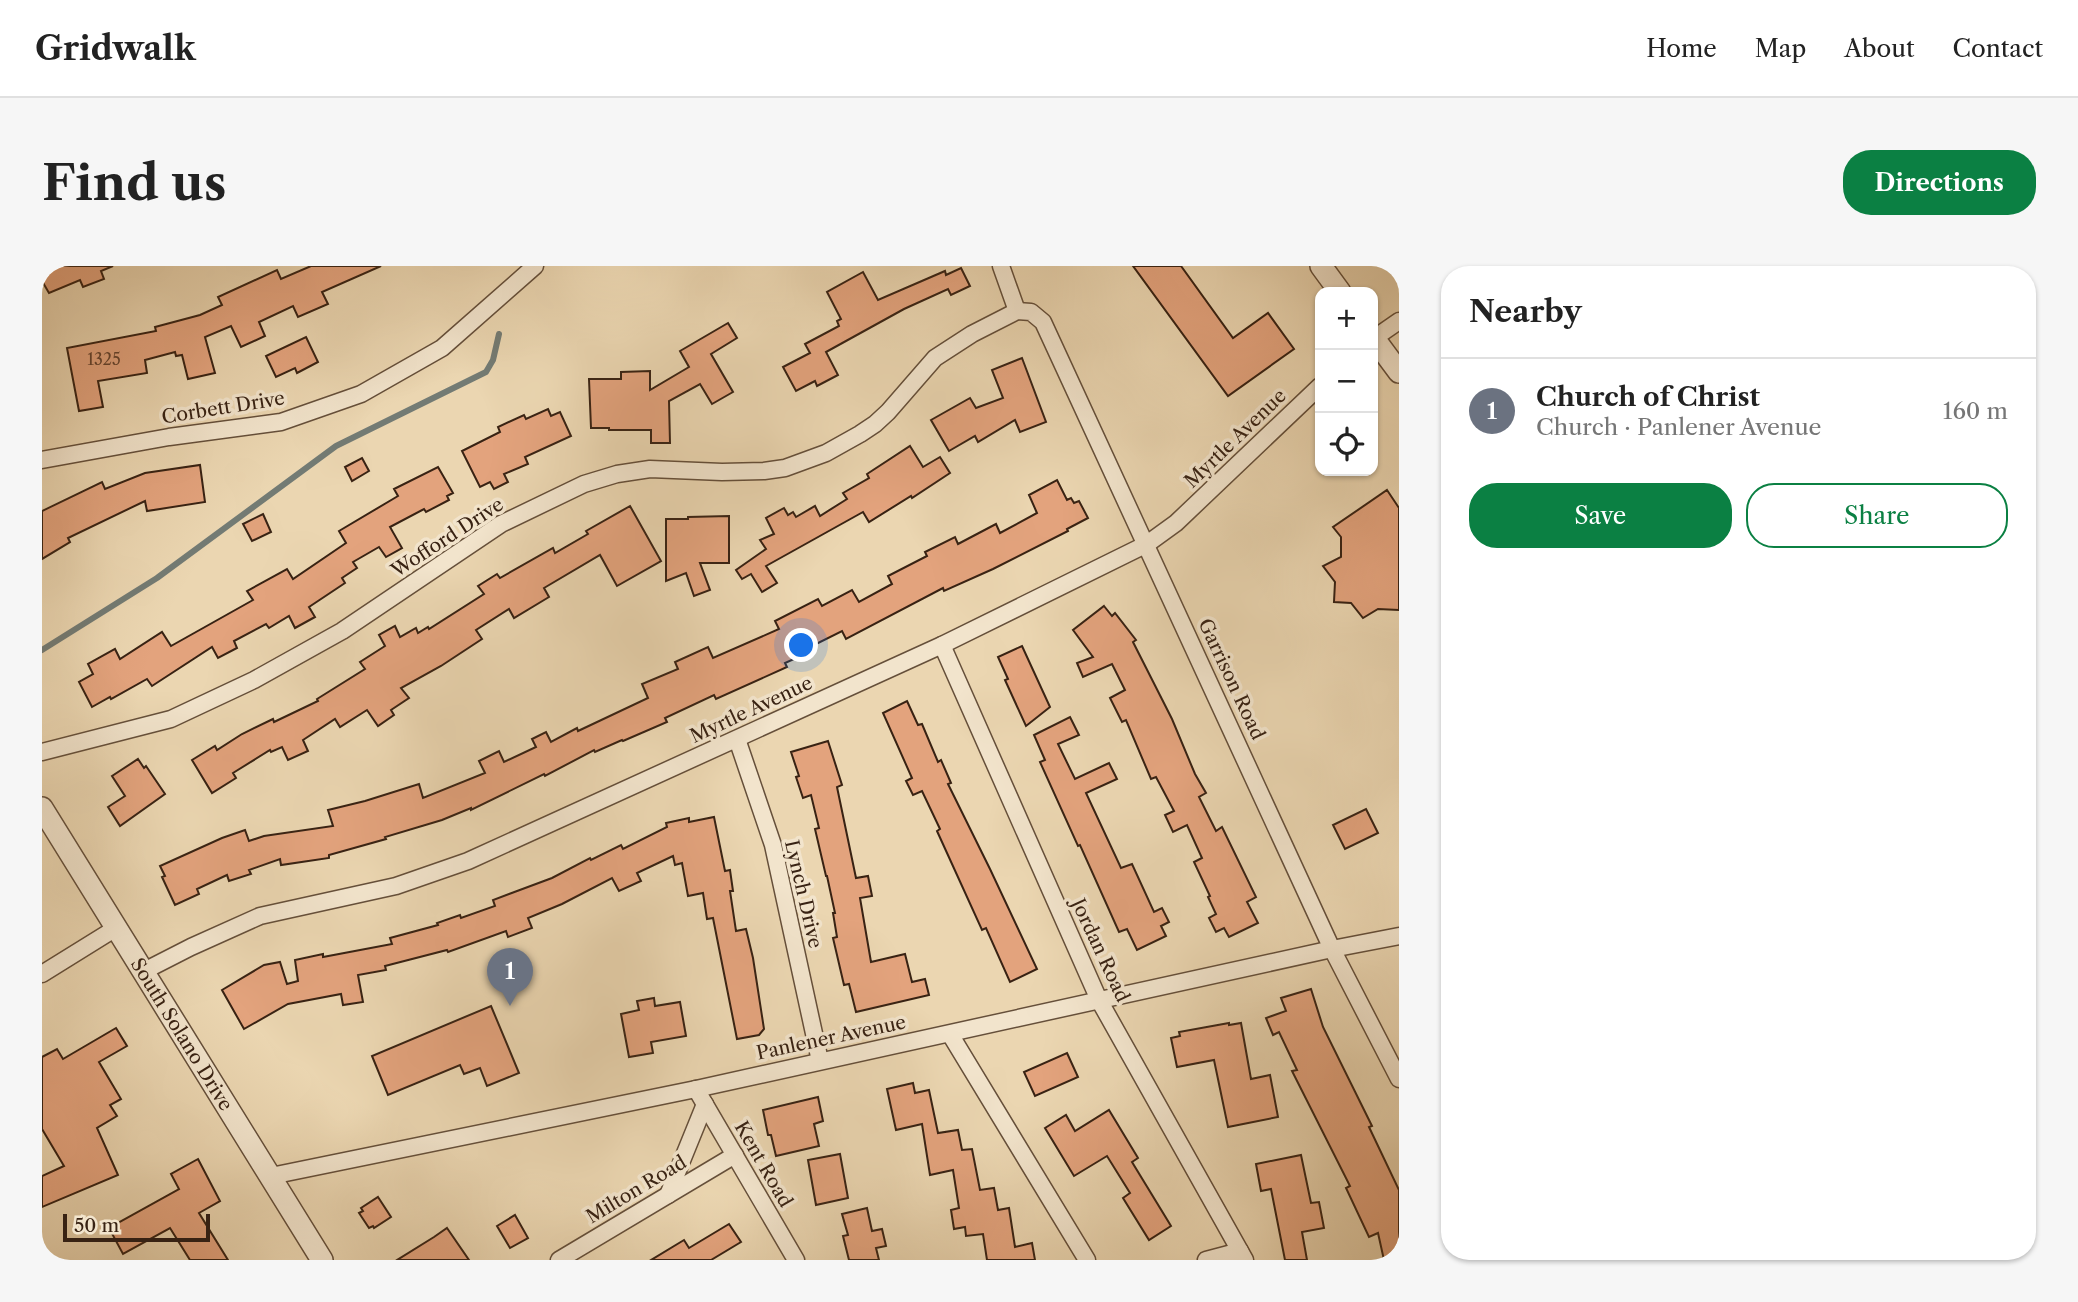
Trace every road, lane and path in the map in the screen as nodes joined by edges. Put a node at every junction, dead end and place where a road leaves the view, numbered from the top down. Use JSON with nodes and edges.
{"nodes":[{"id":1,"x":535,"y":266,"type":"edge"},
{"id":2,"x":1001,"y":266,"type":"edge"},
{"id":3,"x":1321,"y":266,"type":"edge"},
{"id":4,"x":1336,"y":287,"type":"edge"},
{"id":5,"x":1017,"y":311,"type":"junction"},
{"id":6,"x":1399,"y":321,"type":"edge"},
{"id":7,"x":1378,"y":335,"type":"edge"},
{"id":8,"x":1378,"y":345,"type":"edge"},
{"id":9,"x":1399,"y":372,"type":"edge"},
{"id":10,"x":1315,"y":391,"type":"edge"},
{"id":11,"x":42,"y":460,"type":"edge"},
{"id":12,"x":1147,"y":544,"type":"junction"},
{"id":13,"x":942,"y":645,"type":"junction"},
{"id":14,"x":737,"y":739,"type":"junction"},
{"id":15,"x":42,"y":752,"type":"edge"},
{"id":16,"x":42,"y":808,"type":"edge"},
{"id":17,"x":116,"y":928,"type":"junction"},
{"id":18,"x":1399,"y":936,"type":"edge"},
{"id":19,"x":1332,"y":949,"type":"junction"},
{"id":20,"x":144,"y":971,"type":"junction"},
{"id":21,"x":42,"y":974,"type":"edge"},
{"id":22,"x":1099,"y":1000,"type":"junction"},
{"id":23,"x":950,"y":1034,"type":"junction"},
{"id":24,"x":820,"y":1061,"type":"junction"},
{"id":25,"x":1399,"y":1079,"type":"edge"},
{"id":26,"x":695,"y":1088,"type":"junction"},
{"id":27,"x":705,"y":1104,"type":"junction"},
{"id":28,"x":735,"y":1155,"type":"junction"},
{"id":29,"x":271,"y":1176,"type":"junction"},
{"id":30,"x":668,"y":1195,"type":"junction"},
{"id":31,"x":1242,"y":1255,"type":"edge"},
{"id":32,"x":322,"y":1260,"type":"edge"},
{"id":33,"x":559,"y":1260,"type":"edge"},
{"id":34,"x":796,"y":1260,"type":"edge"},
{"id":35,"x":1087,"y":1260,"type":"edge"},
{"id":36,"x":1206,"y":1260,"type":"edge"}],
"edges":[{"from":1,"to":11,"type":"street","name":"Corbett Drive"},
{"from":2,"to":5,"type":"street"},
{"from":3,"to":4,"type":"street"},
{"from":5,"to":12,"type":"street","name":"Garrison Road"},
{"from":5,"to":15,"type":"street","name":"Wofford Drive"},
{"from":6,"to":7,"type":"street"},
{"from":8,"to":9,"type":"street"},
{"from":10,"to":12,"type":"street","name":"Myrtle Avenue"},
{"from":12,"to":13,"type":"street","name":"Myrtle Avenue"},
{"from":12,"to":19,"type":"street","name":"Garrison Road"},
{"from":13,"to":14,"type":"street","name":"Myrtle Avenue"},
{"from":13,"to":22,"type":"street","name":"Jordan Road"},
{"from":14,"to":20,"type":"street","name":"Myrtle Avenue"},
{"from":14,"to":24,"type":"street","name":"Lynch Drive"},
{"from":16,"to":17,"type":"street","name":"South Solano Drive"},
{"from":17,"to":20,"type":"street","name":"South Solano Drive"},
{"from":17,"to":21,"type":"street"},
{"from":18,"to":19,"type":"street","name":"Panlener Avenue"},
{"from":19,"to":22,"type":"street","name":"Panlener Avenue"},
{"from":19,"to":25,"type":"street","name":"Garrison Road"},
{"from":20,"to":29,"type":"street","name":"South Solano Drive"},
{"from":22,"to":23,"type":"street","name":"Panlener Avenue"},
{"from":22,"to":31,"type":"street","name":"Jordan Road"},
{"from":23,"to":24,"type":"street","name":"Panlener Avenue"},
{"from":23,"to":35,"type":"street"},
{"from":24,"to":26,"type":"street","name":"Panlener Avenue"},
{"from":26,"to":27,"type":"street","name":"Kent Road"},
{"from":26,"to":29,"type":"street","name":"Panlener Avenue"},
{"from":27,"to":28,"type":"street","name":"Kent Road"},
{"from":27,"to":30,"type":"street"},
{"from":28,"to":30,"type":"street","name":"Milton Road"},
{"from":28,"to":34,"type":"street","name":"Kent Road"},
{"from":29,"to":32,"type":"street","name":"South Solano Drive"},
{"from":30,"to":33,"type":"street","name":"Milton Road"},
{"from":31,"to":36,"type":"street"}]}
